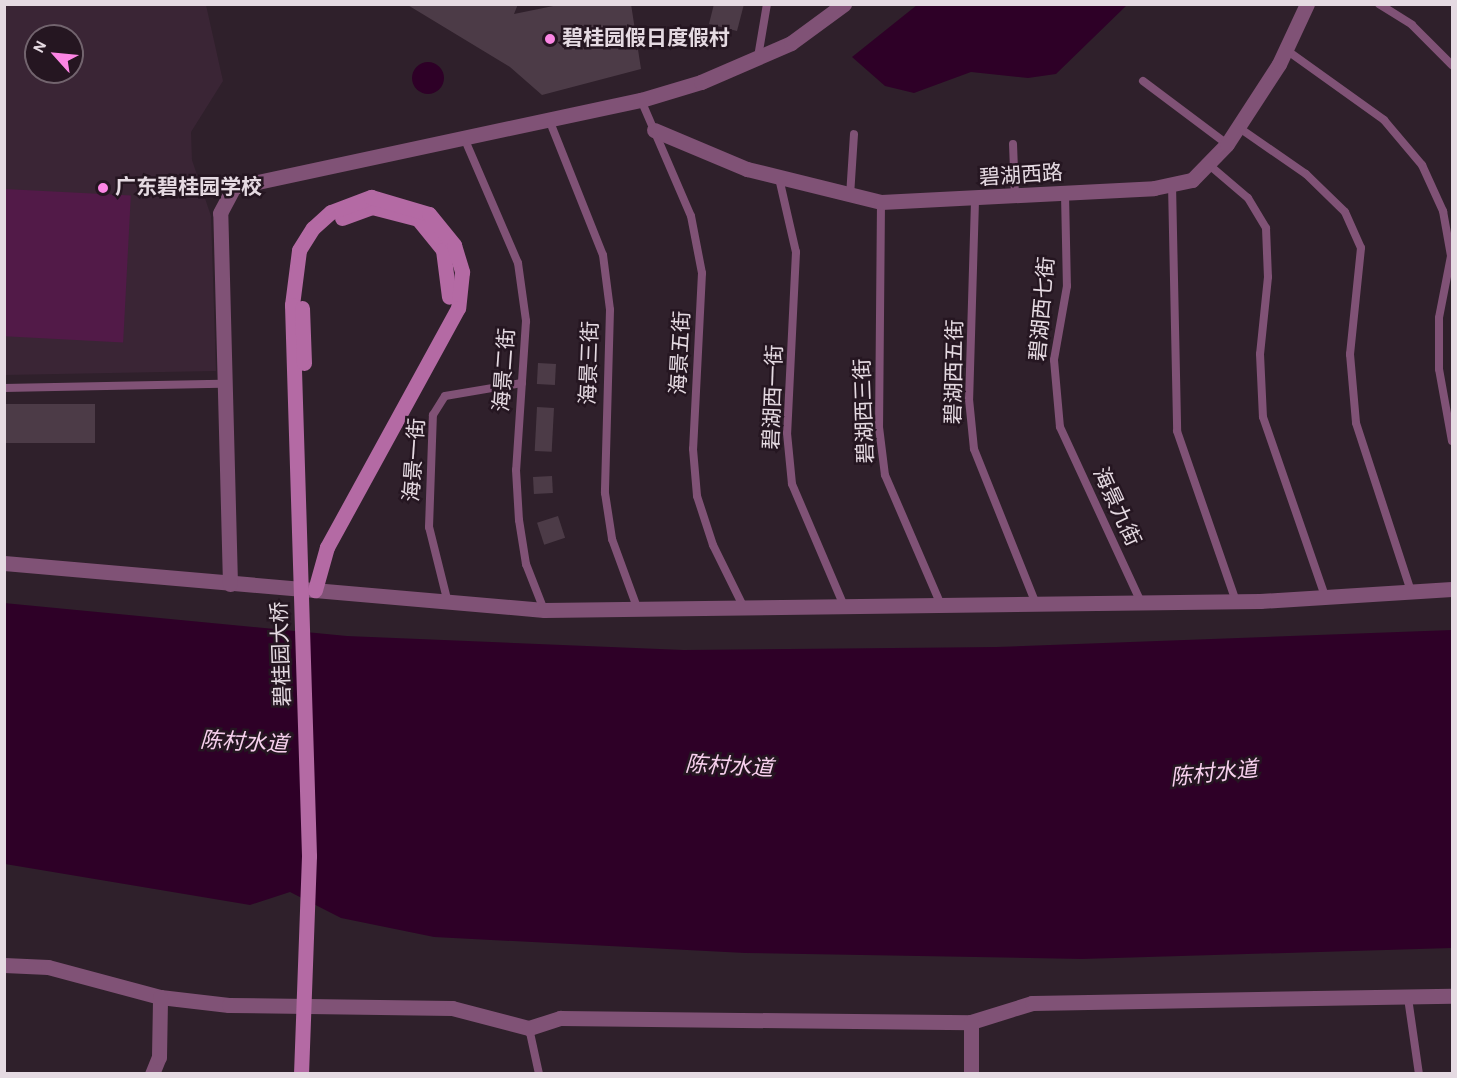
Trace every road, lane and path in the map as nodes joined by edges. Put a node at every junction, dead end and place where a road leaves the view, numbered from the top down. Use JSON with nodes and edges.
{"nodes":[{"id":1,"x":767,"y":4,"type":"edge"},
{"id":2,"x":844,"y":4,"type":"edge"},
{"id":3,"x":1307,"y":4,"type":"edge"},
{"id":4,"x":1384,"y":5,"type":"edge"},
{"id":5,"x":1285,"y":50,"type":"junction"},
{"id":6,"x":758,"y":58,"type":"junction"},
{"id":7,"x":1452,"y":65,"type":"edge"},
{"id":8,"x":1143,"y":81,"type":"dead end"},
{"id":9,"x":641,"y":100,"type":"junction"},
{"id":10,"x":550,"y":122,"type":"junction"},
{"id":11,"x":1238,"y":127,"type":"junction"},
{"id":12,"x":654,"y":130,"type":"junction"},
{"id":13,"x":854,"y":134,"type":"dead end"},
{"id":14,"x":465,"y":140,"type":"junction"},
{"id":15,"x":1013,"y":144,"type":"dead end"},
{"id":16,"x":1227,"y":144,"type":"junction"},
{"id":17,"x":1208,"y":164,"type":"junction"},
{"id":18,"x":779,"y":178,"type":"junction"},
{"id":19,"x":1172,"y":184,"type":"junction"},
{"id":20,"x":1065,"y":194,"type":"junction"},
{"id":21,"x":1015,"y":197,"type":"junction"},
{"id":22,"x":850,"y":198,"type":"junction"},
{"id":23,"x":975,"y":201,"type":"junction"},
{"id":24,"x":881,"y":202,"type":"junction"},
{"id":25,"x":297,"y":306,"type":"junction"},
{"id":26,"x":522,"y":383,"type":"junction"},
{"id":27,"x":221,"y":384,"type":"junction"},
{"id":28,"x":4,"y":388,"type":"edge"},
{"id":29,"x":1060,"y":427,"type":"joint"},
{"id":30,"x":1452,"y":441,"type":"edge"},
{"id":31,"x":4,"y":562,"type":"edge"},
{"id":32,"x":230,"y":584,"type":"junction"},
{"id":33,"x":1452,"y":589,"type":"edge"},
{"id":34,"x":310,"y":590,"type":"junction"},
{"id":35,"x":1411,"y":591,"type":"junction"},
{"id":36,"x":1325,"y":596,"type":"junction"},
{"id":37,"x":1236,"y":601,"type":"junction"},
{"id":38,"x":1141,"y":602,"type":"junction"},
{"id":39,"x":1036,"y":604,"type":"junction"},
{"id":40,"x":448,"y":605,"type":"junction"},
{"id":41,"x":942,"y":606,"type":"junction"},
{"id":42,"x":845,"y":608,"type":"junction"},
{"id":43,"x":544,"y":610,"type":"junction"},
{"id":44,"x":744,"y":610,"type":"junction"},
{"id":45,"x":638,"y":612,"type":"junction"},
{"id":46,"x":4,"y":965,"type":"edge"},
{"id":47,"x":1452,"y":996,"type":"edge"},
{"id":48,"x":160,"y":998,"type":"junction"},
{"id":49,"x":1408,"y":998,"type":"junction"},
{"id":50,"x":970,"y":1022,"type":"junction"},
{"id":51,"x":529,"y":1028,"type":"junction"},
{"id":52,"x":152,"y":1074,"type":"edge"},
{"id":53,"x":301,"y":1074,"type":"edge"},
{"id":54,"x":309,"y":1074,"type":"edge"},
{"id":55,"x":539,"y":1074,"type":"edge"},
{"id":56,"x":971,"y":1074,"type":"edge"},
{"id":57,"x":1419,"y":1074,"type":"edge"}],
"edges":[{"from":1,"to":6,"type":"lane"},
{"from":2,"to":6,"type":"street"},
{"from":3,"to":5,"type":"street","name":"碧湖西路"},
{"from":4,"to":7,"type":"lane"},
{"from":5,"to":11,"type":"street","name":"碧湖西路"},
{"from":5,"to":30,"type":"lane"},
{"from":6,"to":9,"type":"street"},
{"from":8,"to":16,"type":"lane"},
{"from":9,"to":10,"type":"street"},
{"from":9,"to":12,"type":"lane","name":"海景五街"},
{"from":10,"to":14,"type":"street"},
{"from":10,"to":45,"type":"lane","name":"海景三街"},
{"from":11,"to":16,"type":"street","name":"碧湖西路"},
{"from":11,"to":35,"type":"lane"},
{"from":12,"to":18,"type":"street","name":"碧湖西路"},
{"from":12,"to":44,"type":"lane","name":"海景五街"},
{"from":13,"to":22,"type":"lane"},
{"from":14,"to":26,"type":"lane","name":"海景二街"},
{"from":14,"to":27,"type":"street"},
{"from":15,"to":21,"type":"lane"},
{"from":16,"to":17,"type":"street","name":"碧湖西路"},
{"from":17,"to":19,"type":"street","name":"碧湖西路"},
{"from":17,"to":36,"type":"lane"},
{"from":18,"to":22,"type":"street","name":"碧湖西路"},
{"from":18,"to":42,"type":"lane","name":"碧湖西一街"},
{"from":19,"to":20,"type":"street","name":"碧湖西路"},
{"from":19,"to":37,"type":"lane"},
{"from":20,"to":21,"type":"street","name":"碧湖西路"},
{"from":20,"to":29,"type":"lane","name":"碧湖西七街"},
{"from":21,"to":23,"type":"street","name":"碧湖西路"},
{"from":22,"to":24,"type":"street","name":"碧湖西路"},
{"from":23,"to":24,"type":"street","name":"碧湖西路"},
{"from":23,"to":39,"type":"lane","name":"碧湖西五街"},
{"from":24,"to":41,"type":"lane","name":"碧湖西三街"},
{"from":25,"to":34,"type":"main road"},
{"from":25,"to":53,"type":"main road","name":"碧桂园大桥","bridge":true},
{"from":25,"to":54,"type":"main road","name":"碧桂园大桥","bridge":true},
{"from":26,"to":40,"type":"lane","name":"海景一街"},
{"from":26,"to":43,"type":"lane","name":"海景二街"},
{"from":27,"to":28,"type":"lane"},
{"from":27,"to":32,"type":"street"},
{"from":29,"to":38,"type":"lane","name":"海景九街"},
{"from":31,"to":32,"type":"street"},
{"from":32,"to":34,"type":"street"},
{"from":33,"to":35,"type":"street"},
{"from":34,"to":40,"type":"street"},
{"from":35,"to":36,"type":"street"},
{"from":36,"to":37,"type":"street"},
{"from":37,"to":38,"type":"street"},
{"from":38,"to":39,"type":"street"},
{"from":39,"to":41,"type":"street"},
{"from":40,"to":43,"type":"street"},
{"from":41,"to":42,"type":"street"},
{"from":42,"to":44,"type":"street"},
{"from":43,"to":45,"type":"street"},
{"from":44,"to":45,"type":"street"},
{"from":46,"to":48,"type":"street"},
{"from":47,"to":49,"type":"street"},
{"from":48,"to":51,"type":"street"},
{"from":48,"to":52,"type":"street"},
{"from":49,"to":50,"type":"street"},
{"from":49,"to":57,"type":"lane"},
{"from":50,"to":51,"type":"street"},
{"from":50,"to":56,"type":"street"},
{"from":51,"to":55,"type":"lane"}]}
